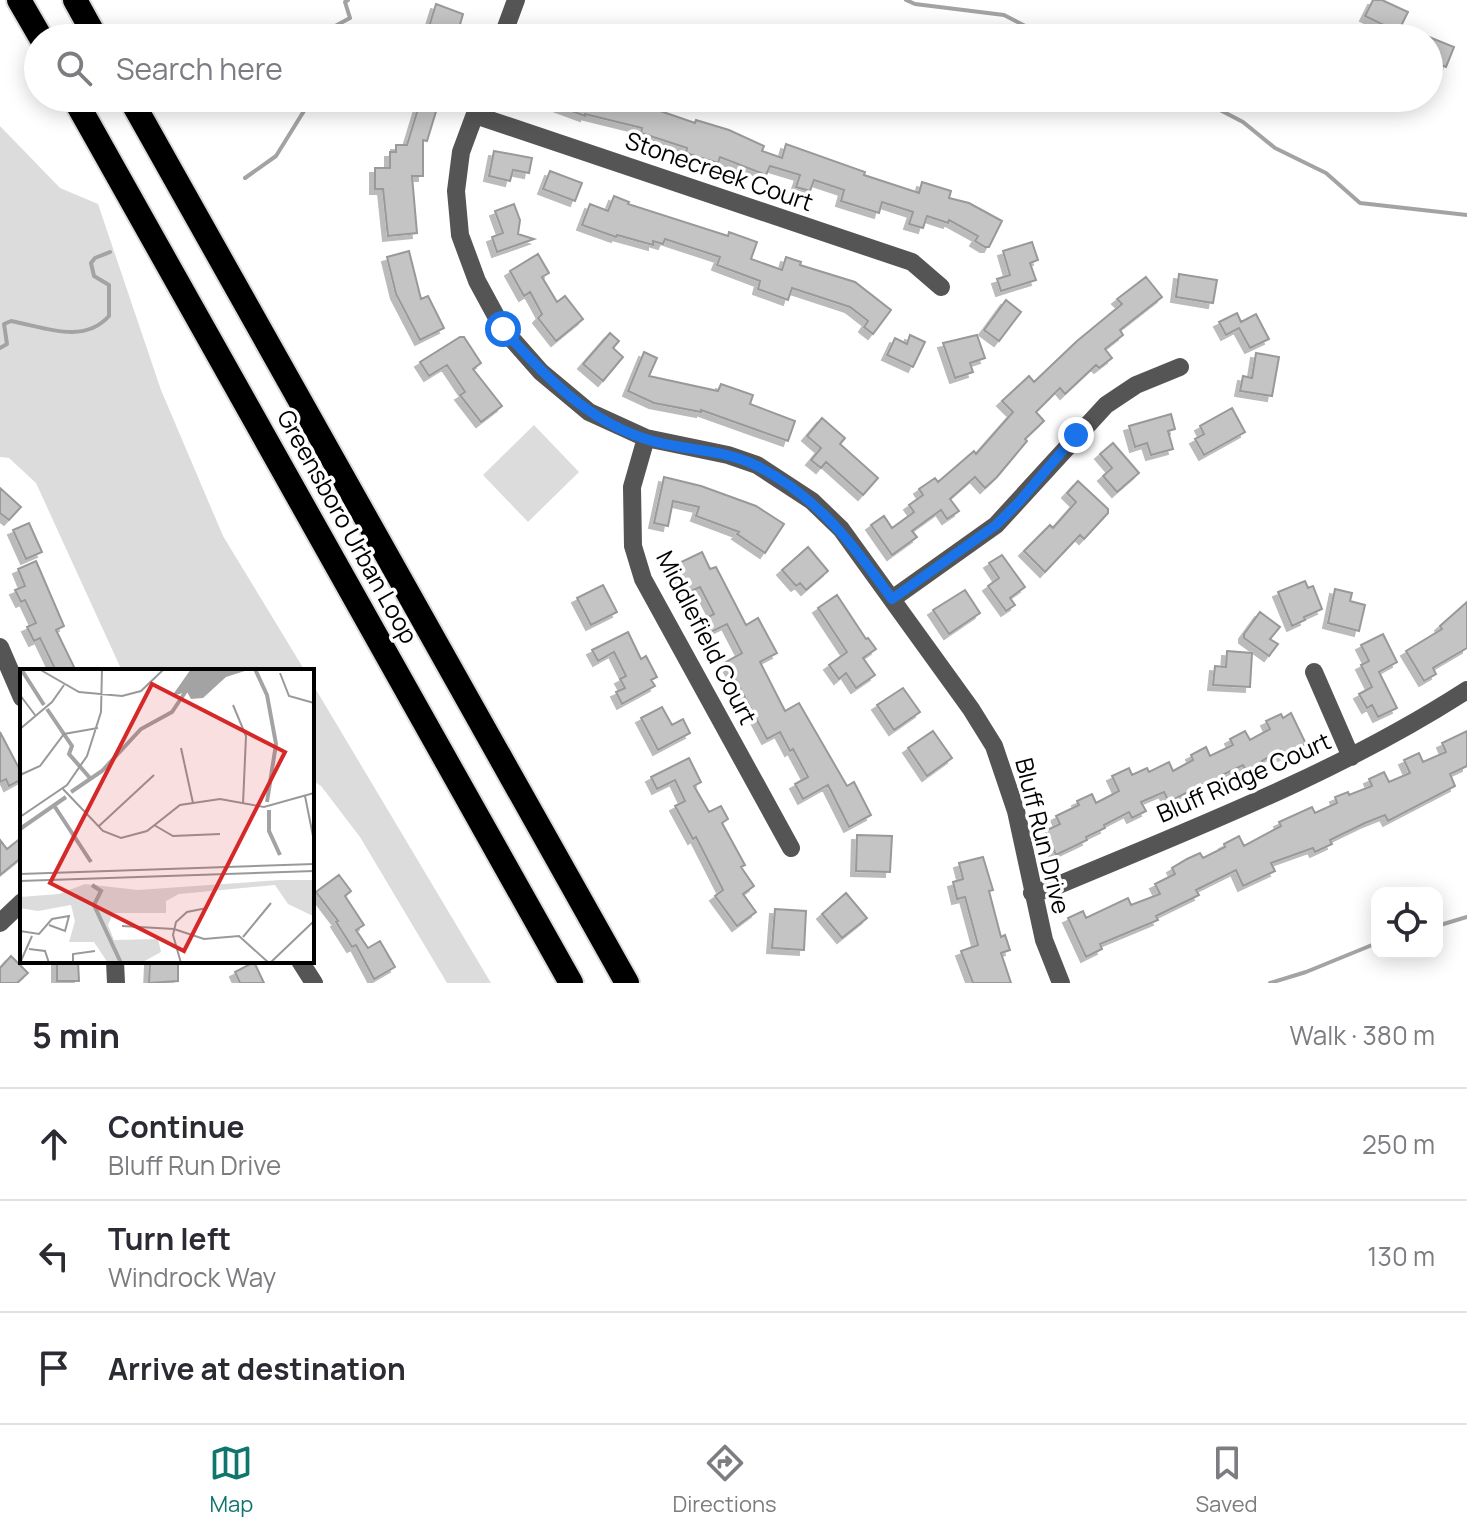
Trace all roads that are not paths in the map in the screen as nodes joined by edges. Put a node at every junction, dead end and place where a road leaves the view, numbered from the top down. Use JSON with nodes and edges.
{"nodes":[{"id":1,"x":19,"y":0,"type":"edge"},
{"id":2,"x":75,"y":0,"type":"edge"},
{"id":3,"x":516,"y":0,"type":"edge"},
{"id":4,"x":33,"y":24,"type":"edge"},
{"id":5,"x":88,"y":24,"type":"edge"},
{"id":6,"x":507,"y":24,"type":"edge"},
{"id":7,"x":82,"y":112,"type":"edge"},
{"id":8,"x":138,"y":112,"type":"edge"},
{"id":9,"x":476,"y":112,"type":"edge"},
{"id":10,"x":495,"y":112,"type":"edge"},
{"id":11,"x":941,"y":287,"type":"dead end"},
{"id":12,"x":1180,"y":367,"type":"dead end"},
{"id":13,"x":646,"y":438,"type":"junction"},
{"id":14,"x":892,"y":599,"type":"junction"},
{"id":15,"x":0,"y":647,"type":"edge"},
{"id":16,"x":1314,"y":672,"type":"dead end"},
{"id":17,"x":1467,"y":690,"type":"edge"},
{"id":18,"x":20,"y":693,"type":"edge"},
{"id":19,"x":1351,"y":757,"type":"junction"},
{"id":20,"x":791,"y":848,"type":"dead end"},
{"id":21,"x":1032,"y":893,"type":"junction"},
{"id":22,"x":20,"y":904,"type":"edge"},
{"id":23,"x":0,"y":923,"type":"edge"},
{"id":24,"x":115,"y":963,"type":"edge"},
{"id":25,"x":301,"y":963,"type":"edge"},
{"id":26,"x":116,"y":983,"type":"edge"},
{"id":27,"x":314,"y":983,"type":"edge"},
{"id":28,"x":571,"y":983,"type":"edge"},
{"id":29,"x":627,"y":983,"type":"edge"},
{"id":30,"x":1061,"y":983,"type":"edge"}],
"edges":[{"from":1,"to":4,"type":"highway"},
{"from":2,"to":5,"type":"highway"},
{"from":3,"to":6,"type":"street"},
{"from":7,"to":28,"type":"highway","name":"Greensboro Urban Loop"},
{"from":8,"to":29,"type":"highway","name":"Greensboro Urban Loop"},
{"from":9,"to":13,"type":"street","name":"Bluff Run Drive"},
{"from":10,"to":11,"type":"street","name":"Stonecreek Court"},
{"from":12,"to":14,"type":"street"},
{"from":13,"to":14,"type":"street","name":"Bluff Run Drive"},
{"from":13,"to":20,"type":"street","name":"Middlefield Court"},
{"from":14,"to":21,"type":"street","name":"Bluff Run Drive"},
{"from":15,"to":18,"type":"street"},
{"from":16,"to":19,"type":"street"},
{"from":17,"to":19,"type":"street","name":"Bluff Ridge Court"},
{"from":19,"to":21,"type":"street","name":"Bluff Ridge Court"},
{"from":21,"to":30,"type":"street","name":"Bluff Run Drive"},
{"from":22,"to":23,"type":"street"},
{"from":24,"to":26,"type":"street"},
{"from":25,"to":27,"type":"street"}]}
